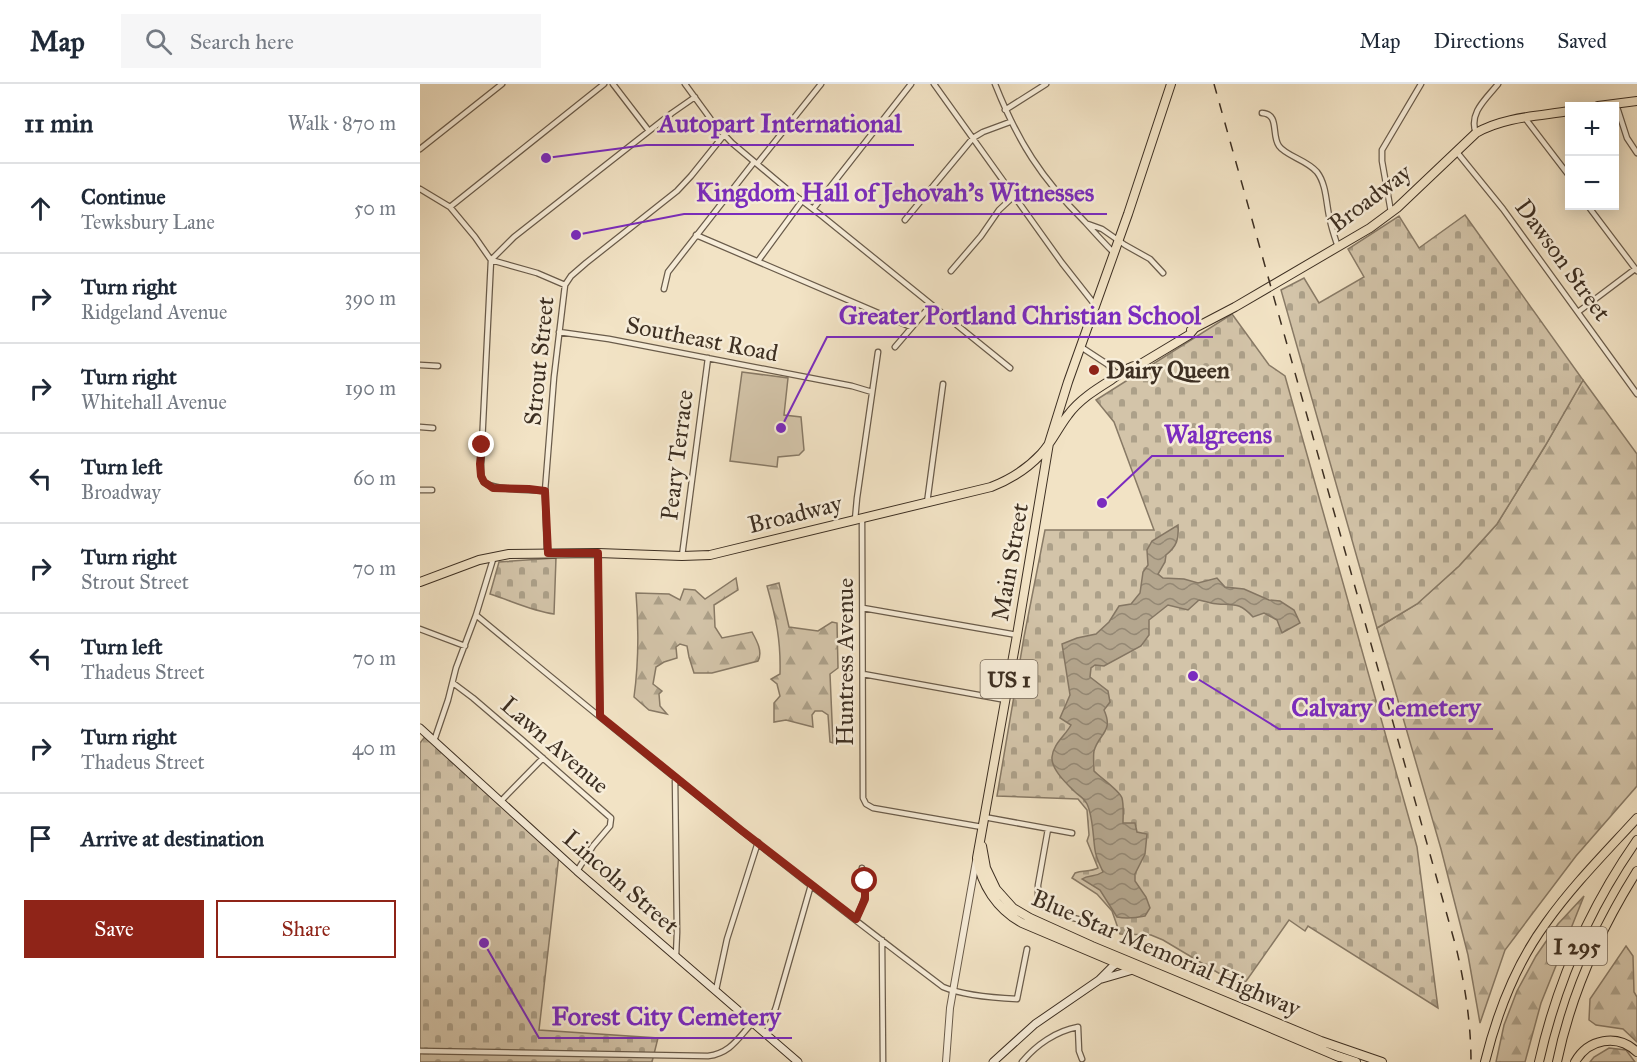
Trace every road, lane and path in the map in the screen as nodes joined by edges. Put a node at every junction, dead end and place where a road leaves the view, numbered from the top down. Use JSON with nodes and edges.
{"nodes":[{"id":1,"x":502,"y":84,"type":"edge"},
{"id":2,"x":604,"y":84,"type":"edge"},
{"id":3,"x":613,"y":84,"type":"edge"},
{"id":4,"x":685,"y":84,"type":"edge"},
{"id":5,"x":821,"y":84,"type":"edge"},
{"id":6,"x":911,"y":84,"type":"edge"},
{"id":7,"x":934,"y":84,"type":"edge"},
{"id":8,"x":995,"y":84,"type":"edge"},
{"id":9,"x":1046,"y":84,"type":"edge"},
{"id":10,"x":1171,"y":84,"type":"edge"},
{"id":11,"x":1421,"y":84,"type":"edge"},
{"id":12,"x":1498,"y":84,"type":"edge"},
{"id":13,"x":695,"y":98,"type":"junction"},
{"id":14,"x":1637,"y":101,"type":"edge"},
{"id":15,"x":1619,"y":104,"type":"edge"},
{"id":16,"x":1005,"y":110,"type":"junction"},
{"id":17,"x":1565,"y":112,"type":"edge"},
{"id":18,"x":1262,"y":113,"type":"dead end"},
{"id":19,"x":1619,"y":113,"type":"edge"},
{"id":20,"x":1525,"y":118,"type":"junction"},
{"id":21,"x":1010,"y":122,"type":"junction"},
{"id":22,"x":649,"y":131,"type":"junction"},
{"id":23,"x":1476,"y":133,"type":"junction"},
{"id":24,"x":724,"y":135,"type":"junction"},
{"id":25,"x":973,"y":138,"type":"junction"},
{"id":26,"x":420,"y":149,"type":"edge"},
{"id":27,"x":1456,"y":151,"type":"junction"},
{"id":28,"x":1637,"y":153,"type":"edge"},
{"id":29,"x":756,"y":163,"type":"junction"},
{"id":30,"x":1565,"y":172,"type":"edge"},
{"id":31,"x":420,"y":189,"type":"edge"},
{"id":32,"x":1014,"y":196,"type":"junction"},
{"id":33,"x":802,"y":201,"type":"junction"},
{"id":34,"x":450,"y":207,"type":"junction"},
{"id":35,"x":813,"y":209,"type":"junction"},
{"id":36,"x":1591,"y":210,"type":"edge"},
{"id":37,"x":1391,"y":212,"type":"junction"},
{"id":38,"x":905,"y":220,"type":"dead end"},
{"id":39,"x":1086,"y":223,"type":"junction"},
{"id":40,"x":696,"y":235,"type":"junction"},
{"id":41,"x":1118,"y":240,"type":"junction"},
{"id":42,"x":1338,"y":247,"type":"junction"},
{"id":43,"x":1113,"y":252,"type":"junction"},
{"id":44,"x":491,"y":260,"type":"junction"},
{"id":45,"x":758,"y":261,"type":"junction"},
{"id":46,"x":1636,"y":270,"type":"edge"},
{"id":47,"x":951,"y":271,"type":"dead end"},
{"id":48,"x":1164,"y":273,"type":"dead end"},
{"id":49,"x":566,"y":285,"type":"junction"},
{"id":50,"x":664,"y":289,"type":"dead end"},
{"id":51,"x":931,"y":305,"type":"junction"},
{"id":52,"x":1095,"y":305,"type":"junction"},
{"id":53,"x":1578,"y":312,"type":"junction"},
{"id":54,"x":911,"y":327,"type":"junction"},
{"id":55,"x":560,"y":332,"type":"junction"},
{"id":56,"x":895,"y":347,"type":"dead end"},
{"id":57,"x":1081,"y":347,"type":"junction"},
{"id":58,"x":878,"y":352,"type":"dead end"},
{"id":59,"x":708,"y":358,"type":"junction"},
{"id":60,"x":420,"y":365,"type":"edge"},
{"id":61,"x":438,"y":366,"type":"dead end"},
{"id":62,"x":1010,"y":368,"type":"dead end"},
{"id":63,"x":1118,"y":375,"type":"junction"},
{"id":64,"x":943,"y":384,"type":"dead end"},
{"id":65,"x":872,"y":392,"type":"junction"},
{"id":66,"x":1637,"y":394,"type":"edge"},
{"id":67,"x":420,"y":428,"type":"edge"},
{"id":68,"x":433,"y":428,"type":"dead end"},
{"id":69,"x":1049,"y":443,"type":"junction"},
{"id":70,"x":420,"y":490,"type":"edge"},
{"id":71,"x":432,"y":490,"type":"dead end"},
{"id":72,"x":545,"y":491,"type":"junction"},
{"id":73,"x":927,"y":503,"type":"junction"},
{"id":74,"x":859,"y":519,"type":"junction"},
{"id":75,"x":548,"y":553,"type":"junction"},
{"id":76,"x":598,"y":553,"type":"junction"},
{"id":77,"x":494,"y":556,"type":"junction"},
{"id":78,"x":682,"y":556,"type":"junction"},
{"id":79,"x":420,"y":582,"type":"edge"},
{"id":80,"x":863,"y":608,"type":"junction"},
{"id":81,"x":476,"y":615,"type":"junction"},
{"id":82,"x":420,"y":629,"type":"edge"},
{"id":83,"x":1017,"y":636,"type":"junction"},
{"id":84,"x":465,"y":646,"type":"junction"},
{"id":85,"x":863,"y":674,"type":"junction"},
{"id":86,"x":453,"y":683,"type":"junction"},
{"id":87,"x":1006,"y":700,"type":"junction"},
{"id":88,"x":600,"y":716,"type":"junction"},
{"id":89,"x":420,"y":728,"type":"edge"},
{"id":90,"x":434,"y":741,"type":"junction"},
{"id":91,"x":543,"y":758,"type":"junction"},
{"id":92,"x":675,"y":777,"type":"junction"},
{"id":93,"x":501,"y":801,"type":"junction"},
{"id":94,"x":984,"y":817,"type":"junction"},
{"id":95,"x":1637,"y":818,"type":"edge"},
{"id":96,"x":1048,"y":829,"type":"junction"},
{"id":97,"x":982,"y":830,"type":"junction"},
{"id":98,"x":1072,"y":833,"type":"dead end"},
{"id":99,"x":1637,"y":840,"type":"edge"},
{"id":100,"x":758,"y":842,"type":"junction"},
{"id":101,"x":976,"y":858,"type":"junction"},
{"id":102,"x":862,"y":868,"type":"dead end"},
{"id":103,"x":577,"y":871,"type":"junction"},
{"id":104,"x":1637,"y":871,"type":"edge"},
{"id":105,"x":811,"y":885,"type":"junction"},
{"id":106,"x":856,"y":919,"type":"junction"},
{"id":107,"x":1094,"y":922,"type":"dead end"},
{"id":108,"x":882,"y":940,"type":"junction"},
{"id":109,"x":1027,"y":949,"type":"dead end"},
{"id":110,"x":676,"y":956,"type":"junction"},
{"id":111,"x":1120,"y":961,"type":"junction"},
{"id":112,"x":1133,"y":970,"type":"junction"},
{"id":113,"x":1099,"y":980,"type":"junction"},
{"id":114,"x":716,"y":990,"type":"junction"},
{"id":115,"x":953,"y":990,"type":"junction"},
{"id":116,"x":753,"y":1022,"type":"junction"},
{"id":117,"x":765,"y":1033,"type":"junction"},
{"id":118,"x":420,"y":1051,"type":"edge"},
{"id":119,"x":1637,"y":1052,"type":"edge"},
{"id":120,"x":1335,"y":1055,"type":"junction"},
{"id":121,"x":1082,"y":1059,"type":"dead end"},
{"id":122,"x":798,"y":1062,"type":"edge"},
{"id":123,"x":883,"y":1062,"type":"edge"},
{"id":124,"x":946,"y":1062,"type":"edge"},
{"id":125,"x":993,"y":1062,"type":"edge"},
{"id":126,"x":1022,"y":1062,"type":"edge"},
{"id":127,"x":1351,"y":1062,"type":"edge"},
{"id":128,"x":1356,"y":1062,"type":"edge"},
{"id":129,"x":1382,"y":1062,"type":"edge"},
{"id":130,"x":1485,"y":1062,"type":"edge"},
{"id":131,"x":1539,"y":1062,"type":"edge"},
{"id":132,"x":1557,"y":1062,"type":"edge"},
{"id":133,"x":1575,"y":1062,"type":"edge"}],
"edges":[{"from":1,"to":26,"type":"street"},
{"from":2,"to":34,"type":"street"},
{"from":3,"to":22,"type":"street"},
{"from":4,"to":13,"type":"street"},
{"from":5,"to":29,"type":"street"},
{"from":6,"to":35,"type":"street"},
{"from":7,"to":25,"type":"street"},
{"from":8,"to":16,"type":"street"},
{"from":9,"to":16,"type":"street"},
{"from":10,"to":41,"type":"main road","name":"Main Street","number":"US 1"},
{"from":11,"to":37,"type":"street"},
{"from":12,"to":23,"type":"street"},
{"from":13,"to":22,"type":"street"},
{"from":13,"to":24,"type":"street"},
{"from":14,"to":15,"type":"main road"},
{"from":16,"to":21,"type":"street"},
{"from":17,"to":20,"type":"main road","name":"Broadway"},
{"from":18,"to":42,"type":"street"},
{"from":19,"to":28,"type":"street"},
{"from":20,"to":23,"type":"main road","name":"Broadway"},
{"from":20,"to":30,"type":"street"},
{"from":21,"to":25,"type":"street"},
{"from":21,"to":39,"type":"street"},
{"from":22,"to":44,"type":"street"},
{"from":23,"to":27,"type":"main road","name":"Broadway"},
{"from":24,"to":29,"type":"street"},
{"from":24,"to":49,"type":"street","name":"Strout Street"},
{"from":25,"to":32,"type":"street"},
{"from":25,"to":38,"type":"street"},
{"from":27,"to":37,"type":"main road","name":"Broadway"},
{"from":27,"to":53,"type":"street","name":"Dawson Street"},
{"from":29,"to":33,"type":"street"},
{"from":29,"to":40,"type":"street"},
{"from":31,"to":34,"type":"street"},
{"from":32,"to":47,"type":"street"},
{"from":32,"to":52,"type":"street"},
{"from":33,"to":35,"type":"street"},
{"from":33,"to":45,"type":"street"},
{"from":34,"to":44,"type":"street"},
{"from":35,"to":51,"type":"street"},
{"from":36,"to":46,"type":"street"},
{"from":37,"to":42,"type":"main road","name":"Broadway"},
{"from":39,"to":41,"type":"street"},
{"from":39,"to":43,"type":"street"},
{"from":40,"to":45,"type":"street"},
{"from":40,"to":50,"type":"street"},
{"from":41,"to":43,"type":"main road","name":"Main Street","number":"US 1"},
{"from":41,"to":48,"type":"street"},
{"from":42,"to":63,"type":"main road","name":"Broadway"},
{"from":43,"to":52,"type":"main road","name":"Main Street","number":"US 1"},
{"from":44,"to":49,"type":"street"},
{"from":44,"to":72,"type":"street"},
{"from":45,"to":54,"type":"street"},
{"from":46,"to":53,"type":"street"},
{"from":49,"to":55,"type":"street","name":"Strout Street"},
{"from":51,"to":54,"type":"street"},
{"from":51,"to":62,"type":"street"},
{"from":52,"to":57,"type":"main road","name":"Main Street","number":"US 1"},
{"from":53,"to":66,"type":"street","name":"Dawson Street"},
{"from":54,"to":56,"type":"street"},
{"from":55,"to":59,"type":"street","name":"Southeast Road"},
{"from":55,"to":72,"type":"street","name":"Strout Street"},
{"from":57,"to":63,"type":"street"},
{"from":57,"to":69,"type":"main road","name":"Main Street","number":"US 1"},
{"from":58,"to":65,"type":"street","name":"Huntress Avenue"},
{"from":59,"to":65,"type":"street","name":"Southeast Road"},
{"from":59,"to":78,"type":"street","name":"Peary Terrace"},
{"from":60,"to":61,"type":"street"},
{"from":63,"to":69,"type":"main road","name":"Broadway"},
{"from":64,"to":73,"type":"street"},
{"from":65,"to":74,"type":"street","name":"Huntress Avenue"},
{"from":67,"to":68,"type":"street"},
{"from":69,"to":73,"type":"main road","name":"Broadway"},
{"from":69,"to":83,"type":"main road","name":"Main Street","number":"US 1"},
{"from":70,"to":71,"type":"street"},
{"from":72,"to":75,"type":"street","name":"Strout Street"},
{"from":73,"to":74,"type":"main road","name":"Broadway"},
{"from":74,"to":78,"type":"main road","name":"Broadway"},
{"from":74,"to":80,"type":"street","name":"Huntress Avenue"},
{"from":75,"to":76,"type":"main road","name":"Broadway"},
{"from":75,"to":77,"type":"main road","name":"Broadway"},
{"from":76,"to":78,"type":"main road","name":"Broadway"},
{"from":76,"to":88,"type":"street"},
{"from":77,"to":79,"type":"main road","name":"Broadway"},
{"from":77,"to":81,"type":"street"},
{"from":80,"to":83,"type":"street"},
{"from":80,"to":85,"type":"street","name":"Huntress Avenue"},
{"from":81,"to":84,"type":"street"},
{"from":81,"to":88,"type":"street"},
{"from":82,"to":84,"type":"street"},
{"from":83,"to":87,"type":"main road","name":"Main Street","number":"US 1"},
{"from":84,"to":86,"type":"street"},
{"from":85,"to":87,"type":"street"},
{"from":85,"to":97,"type":"street","name":"Huntress Avenue"},
{"from":86,"to":90,"type":"street"},
{"from":86,"to":91,"type":"street","name":"Lawn Avenue"},
{"from":87,"to":94,"type":"main road","name":"Main Street","number":"US 1"},
{"from":88,"to":92,"type":"street"},
{"from":89,"to":90,"type":"main road","name":"Lincoln Street"},
{"from":90,"to":93,"type":"main road","name":"Lincoln Street"},
{"from":91,"to":93,"type":"street"},
{"from":91,"to":103,"type":"street","name":"Lawn Avenue"},
{"from":92,"to":100,"type":"street"},
{"from":92,"to":110,"type":"street"},
{"from":93,"to":103,"type":"main road","name":"Lincoln Street"},
{"from":94,"to":96,"type":"street"},
{"from":94,"to":97,"type":"main road","name":"Main Street","number":"US 1"},
{"from":95,"to":130,"type":"highway"},
{"from":96,"to":98,"type":"street"},
{"from":96,"to":107,"type":"street"},
{"from":97,"to":101,"type":"main road","name":"Main Street","number":"US 1"},
{"from":97,"to":111,"type":"main road","name":"Blue Star Memorial Highway","number":"US 1"},
{"from":99,"to":131,"type":"highway","number":"I 295"},
{"from":100,"to":105,"type":"street"},
{"from":100,"to":114,"type":"street"},
{"from":101,"to":111,"type":"main road","name":"Blue Star Memorial Highway","number":"US 1"},
{"from":101,"to":115,"type":"street","name":"Main Street"},
{"from":102,"to":106,"type":"street"},
{"from":103,"to":110,"type":"main road","name":"Lincoln Street"},
{"from":104,"to":132,"type":"highway","number":"I 295"},
{"from":105,"to":106,"type":"street"},
{"from":105,"to":117,"type":"street"},
{"from":106,"to":108,"type":"street"},
{"from":108,"to":115,"type":"street"},
{"from":108,"to":123,"type":"street"},
{"from":109,"to":115,"type":"street"},
{"from":110,"to":114,"type":"main road","name":"Lincoln Street"},
{"from":111,"to":112,"type":"main road","name":"Blue Star Memorial Highway","number":"US 1"},
{"from":111,"to":113,"type":"main road"},
{"from":111,"to":129,"type":"main road","name":"Blue Star Memorial Highway","number":"US 1"},
{"from":112,"to":113,"type":"main road"},
{"from":112,"to":120,"type":"main road","name":"Blue Star Memorial Highway","number":"US 1"},
{"from":113,"to":125,"type":"main road"},
{"from":114,"to":116,"type":"main road","name":"Lincoln Street"},
{"from":115,"to":124,"type":"street","name":"Main Street"},
{"from":116,"to":117,"type":"main road","name":"Lincoln Street"},
{"from":116,"to":118,"type":"street"},
{"from":117,"to":122,"type":"main road","name":"Lincoln Street"},
{"from":119,"to":133,"type":"highway"},
{"from":120,"to":127,"type":"main road","name":"Blue Star Memorial Highway"},
{"from":120,"to":128,"type":"highway","number":"US 1"},
{"from":121,"to":126,"type":"street"}]}
